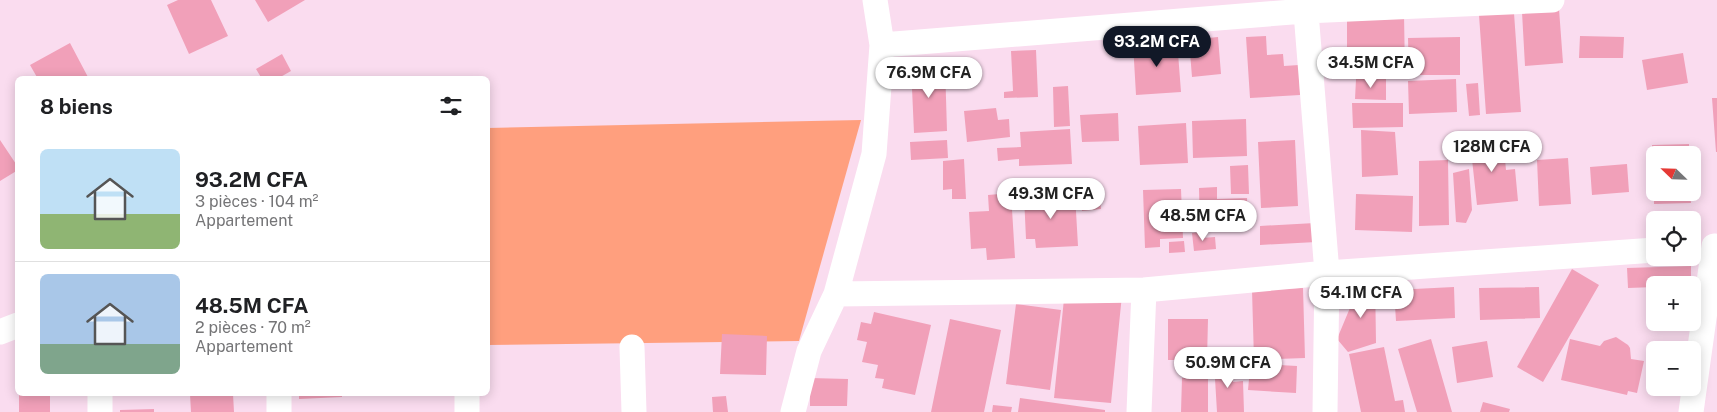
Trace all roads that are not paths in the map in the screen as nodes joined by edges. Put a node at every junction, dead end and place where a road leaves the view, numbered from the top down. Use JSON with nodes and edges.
{"nodes":[{"id":1,"x":875,"y":0,"type":"edge"},
{"id":2,"x":1552,"y":0,"type":"edge"},
{"id":3,"x":1305,"y":6,"type":"edge"},
{"id":4,"x":882,"y":45,"type":"junction"},
{"id":5,"x":1708,"y":246,"type":"edge"},
{"id":6,"x":1646,"y":251,"type":"edge"},
{"id":7,"x":1327,"y":273,"type":"junction"},
{"id":8,"x":1144,"y":290,"type":"junction"},
{"id":9,"x":836,"y":294,"type":"junction"},
{"id":10,"x":15,"y":326,"type":"edge"},
{"id":11,"x":0,"y":332,"type":"edge"},
{"id":12,"x":632,"y":347,"type":"dead end"},
{"id":13,"x":100,"y":396,"type":"edge"},
{"id":14,"x":280,"y":396,"type":"edge"},
{"id":15,"x":467,"y":396,"type":"edge"},
{"id":16,"x":100,"y":412,"type":"edge"},
{"id":17,"x":279,"y":412,"type":"edge"},
{"id":18,"x":467,"y":412,"type":"edge"},
{"id":19,"x":634,"y":412,"type":"edge"},
{"id":20,"x":793,"y":412,"type":"edge"},
{"id":21,"x":1140,"y":412,"type":"edge"},
{"id":22,"x":1325,"y":412,"type":"edge"},
{"id":23,"x":1691,"y":412,"type":"edge"}],
"edges":[{"from":1,"to":4,"type":"street"},
{"from":2,"to":3,"type":"street"},
{"from":3,"to":4,"type":"street"},
{"from":3,"to":7,"type":"street"},
{"from":4,"to":9,"type":"street"},
{"from":5,"to":23,"type":"street"},
{"from":6,"to":7,"type":"street"},
{"from":7,"to":8,"type":"street"},
{"from":7,"to":22,"type":"street"},
{"from":8,"to":9,"type":"street"},
{"from":8,"to":21,"type":"street"},
{"from":9,"to":20,"type":"street"},
{"from":10,"to":11,"type":"street"},
{"from":12,"to":19,"type":"street"},
{"from":13,"to":16,"type":"street"},
{"from":14,"to":17,"type":"street"},
{"from":15,"to":18,"type":"street"}]}
